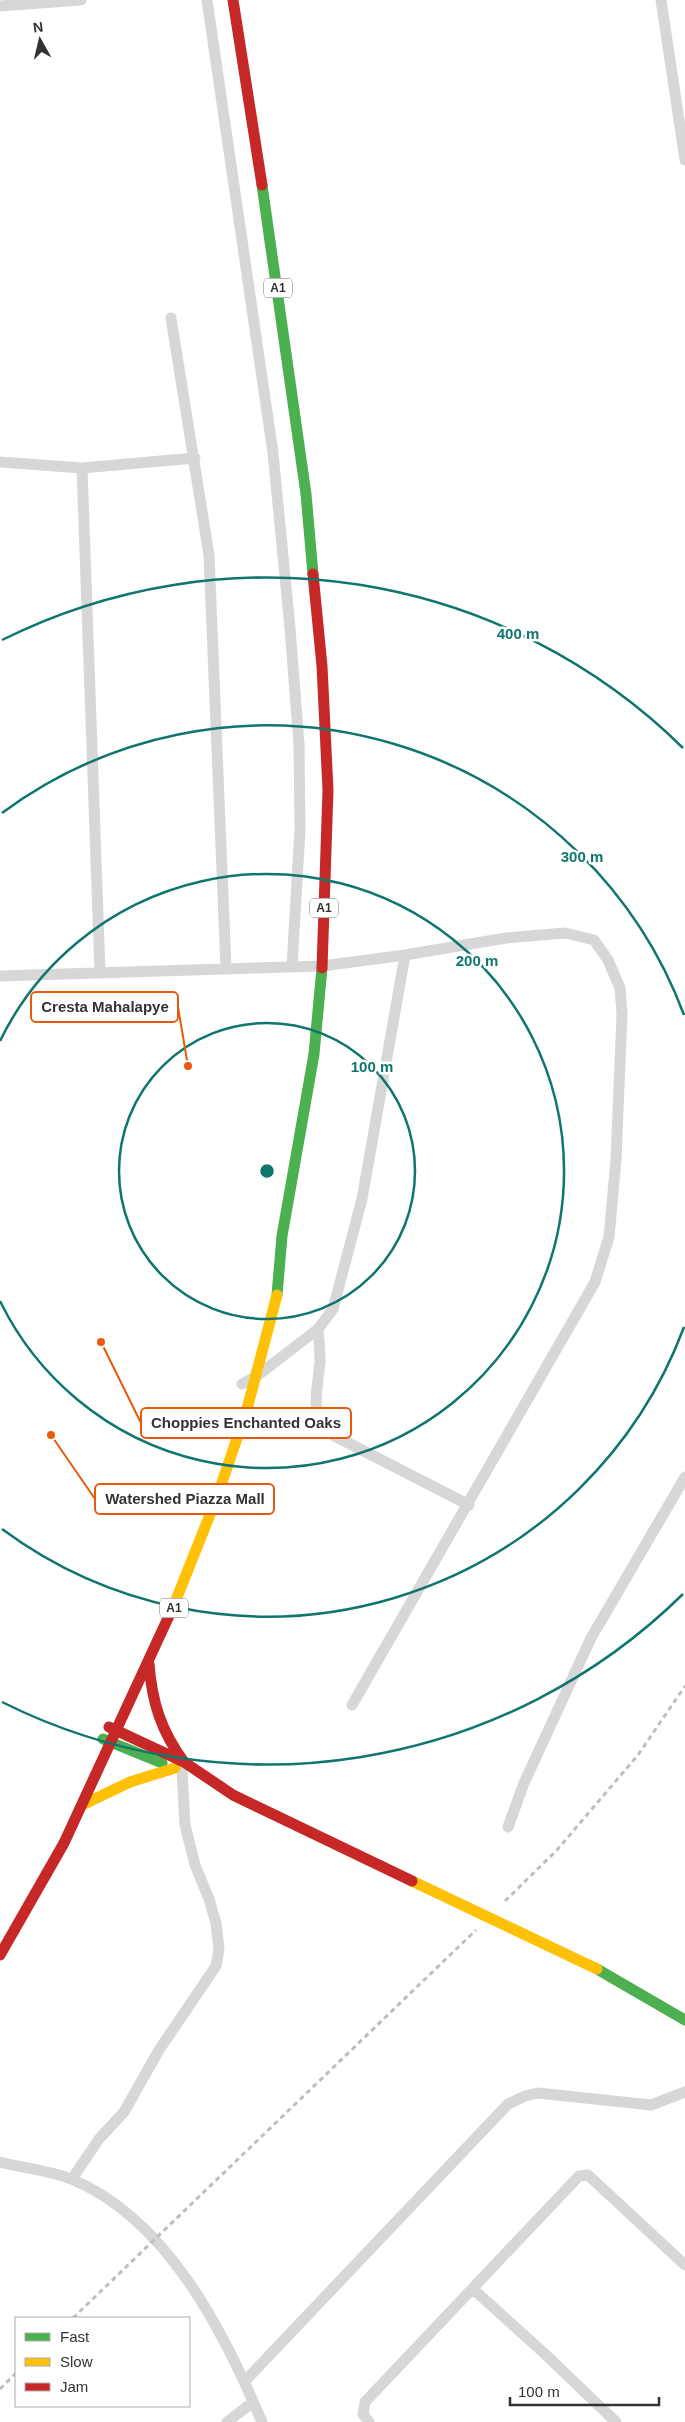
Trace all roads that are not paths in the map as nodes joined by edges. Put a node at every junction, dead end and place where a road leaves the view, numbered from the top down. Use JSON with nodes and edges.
{"nodes":[{"id":1,"x":80,"y":0,"type":"edge"},
{"id":2,"x":207,"y":0,"type":"edge"},
{"id":3,"x":233,"y":0,"type":"edge"},
{"id":4,"x":661,"y":0,"type":"edge"},
{"id":5,"x":0,"y":6,"type":"edge"},
{"id":6,"x":685,"y":160,"type":"edge"},
{"id":7,"x":172,"y":318,"type":"dead end"},
{"id":8,"x":195,"y":458,"type":"junction"},
{"id":9,"x":0,"y":462,"type":"edge"},
{"id":10,"x":82,"y":468,"type":"junction"},
{"id":11,"x":405,"y":955,"type":"junction"},
{"id":12,"x":292,"y":966,"type":"junction"},
{"id":13,"x":322,"y":966,"type":"junction"},
{"id":14,"x":226,"y":968,"type":"junction"},
{"id":15,"x":100,"y":972,"type":"junction"},
{"id":16,"x":0,"y":976,"type":"edge"},
{"id":17,"x":282,"y":1236,"type":"junction"},
{"id":18,"x":265,"y":1291,"type":"dead end"},
{"id":19,"x":256,"y":1326,"type":"dead end"},
{"id":20,"x":318,"y":1330,"type":"junction"},
{"id":21,"x":257,"y":1376,"type":"junction"},
{"id":22,"x":242,"y":1384,"type":"junction"},
{"id":23,"x":237,"y":1398,"type":"dead end"},
{"id":24,"x":685,"y":1477,"type":"edge"},
{"id":25,"x":469,"y":1505,"type":"junction"},
{"id":26,"x":157,"y":1613,"type":"dead end"},
{"id":27,"x":149,"y":1661,"type":"junction"},
{"id":28,"x":352,"y":1705,"type":"dead end"},
{"id":29,"x":113,"y":1729,"type":"junction"},
{"id":30,"x":108,"y":1741,"type":"junction"},
{"id":31,"x":180,"y":1767,"type":"junction"},
{"id":32,"x":82,"y":1805,"type":"junction"},
{"id":33,"x":64,"y":1813,"type":"dead end"},
{"id":34,"x":508,"y":1827,"type":"dead end"},
{"id":35,"x":38,"y":1864,"type":"dead end"},
{"id":36,"x":24,"y":1889,"type":"dead end"},
{"id":37,"x":0,"y":1955,"type":"edge"},
{"id":38,"x":685,"y":2020,"type":"edge"},
{"id":39,"x":685,"y":2092,"type":"edge"},
{"id":40,"x":0,"y":2162,"type":"edge"},
{"id":41,"x":72,"y":2179,"type":"junction"},
{"id":42,"x":685,"y":2264,"type":"edge"},
{"id":43,"x":473,"y":2289,"type":"junction"},
{"id":44,"x":245,"y":2381,"type":"junction"},
{"id":45,"x":253,"y":2402,"type":"junction"},
{"id":46,"x":227,"y":2422,"type":"edge"},
{"id":47,"x":262,"y":2422,"type":"edge"},
{"id":48,"x":369,"y":2422,"type":"edge"},
{"id":49,"x":616,"y":2422,"type":"edge"}],
"edges":[{"from":1,"to":5,"type":"street"},
{"from":2,"to":12,"type":"street"},
{"from":3,"to":13,"type":"main road","number":"A1"},
{"from":4,"to":6,"type":"street"},
{"from":7,"to":8,"type":"street"},
{"from":8,"to":10,"type":"street"},
{"from":8,"to":14,"type":"street"},
{"from":9,"to":10,"type":"street"},
{"from":10,"to":15,"type":"street"},
{"from":11,"to":13,"type":"street"},
{"from":11,"to":20,"type":"street"},
{"from":11,"to":25,"type":"street"},
{"from":12,"to":13,"type":"street"},
{"from":12,"to":14,"type":"street"},
{"from":13,"to":17,"type":"main road","number":"A1"},
{"from":14,"to":15,"type":"street"},
{"from":15,"to":16,"type":"street"},
{"from":17,"to":18,"type":"main road","number":"A1"},
{"from":17,"to":21,"type":"main road","number":"A1"},
{"from":19,"to":22,"type":"main road"},
{"from":20,"to":21,"type":"street"},
{"from":20,"to":25,"type":"street"},
{"from":21,"to":22,"type":"street"},
{"from":21,"to":27,"type":"main road","number":"A1"},
{"from":22,"to":23,"type":"main road"},
{"from":24,"to":34,"type":"street"},
{"from":25,"to":28,"type":"street"},
{"from":26,"to":29,"type":"main road","number":"A1"},
{"from":27,"to":29,"type":"main road","number":"A1"},
{"from":27,"to":31,"type":"main road"},
{"from":29,"to":30,"type":"main road","number":"A1"},
{"from":29,"to":31,"type":"main road"},
{"from":30,"to":31,"type":"main road"},
{"from":30,"to":32,"type":"main road","number":"A1"},
{"from":30,"to":33,"type":"main road","number":"A1"},
{"from":31,"to":32,"type":"main road"},
{"from":31,"to":38,"type":"main road"},
{"from":31,"to":41,"type":"street"},
{"from":32,"to":37,"type":"main road","number":"A1"},
{"from":35,"to":36,"type":"main road"},
{"from":39,"to":44,"type":"street"},
{"from":40,"to":41,"type":"street"},
{"from":41,"to":44,"type":"street"},
{"from":42,"to":43,"type":"street"},
{"from":43,"to":48,"type":"street"},
{"from":43,"to":49,"type":"street"},
{"from":44,"to":45,"type":"street"},
{"from":45,"to":46,"type":"street"},
{"from":45,"to":47,"type":"street"}]}
